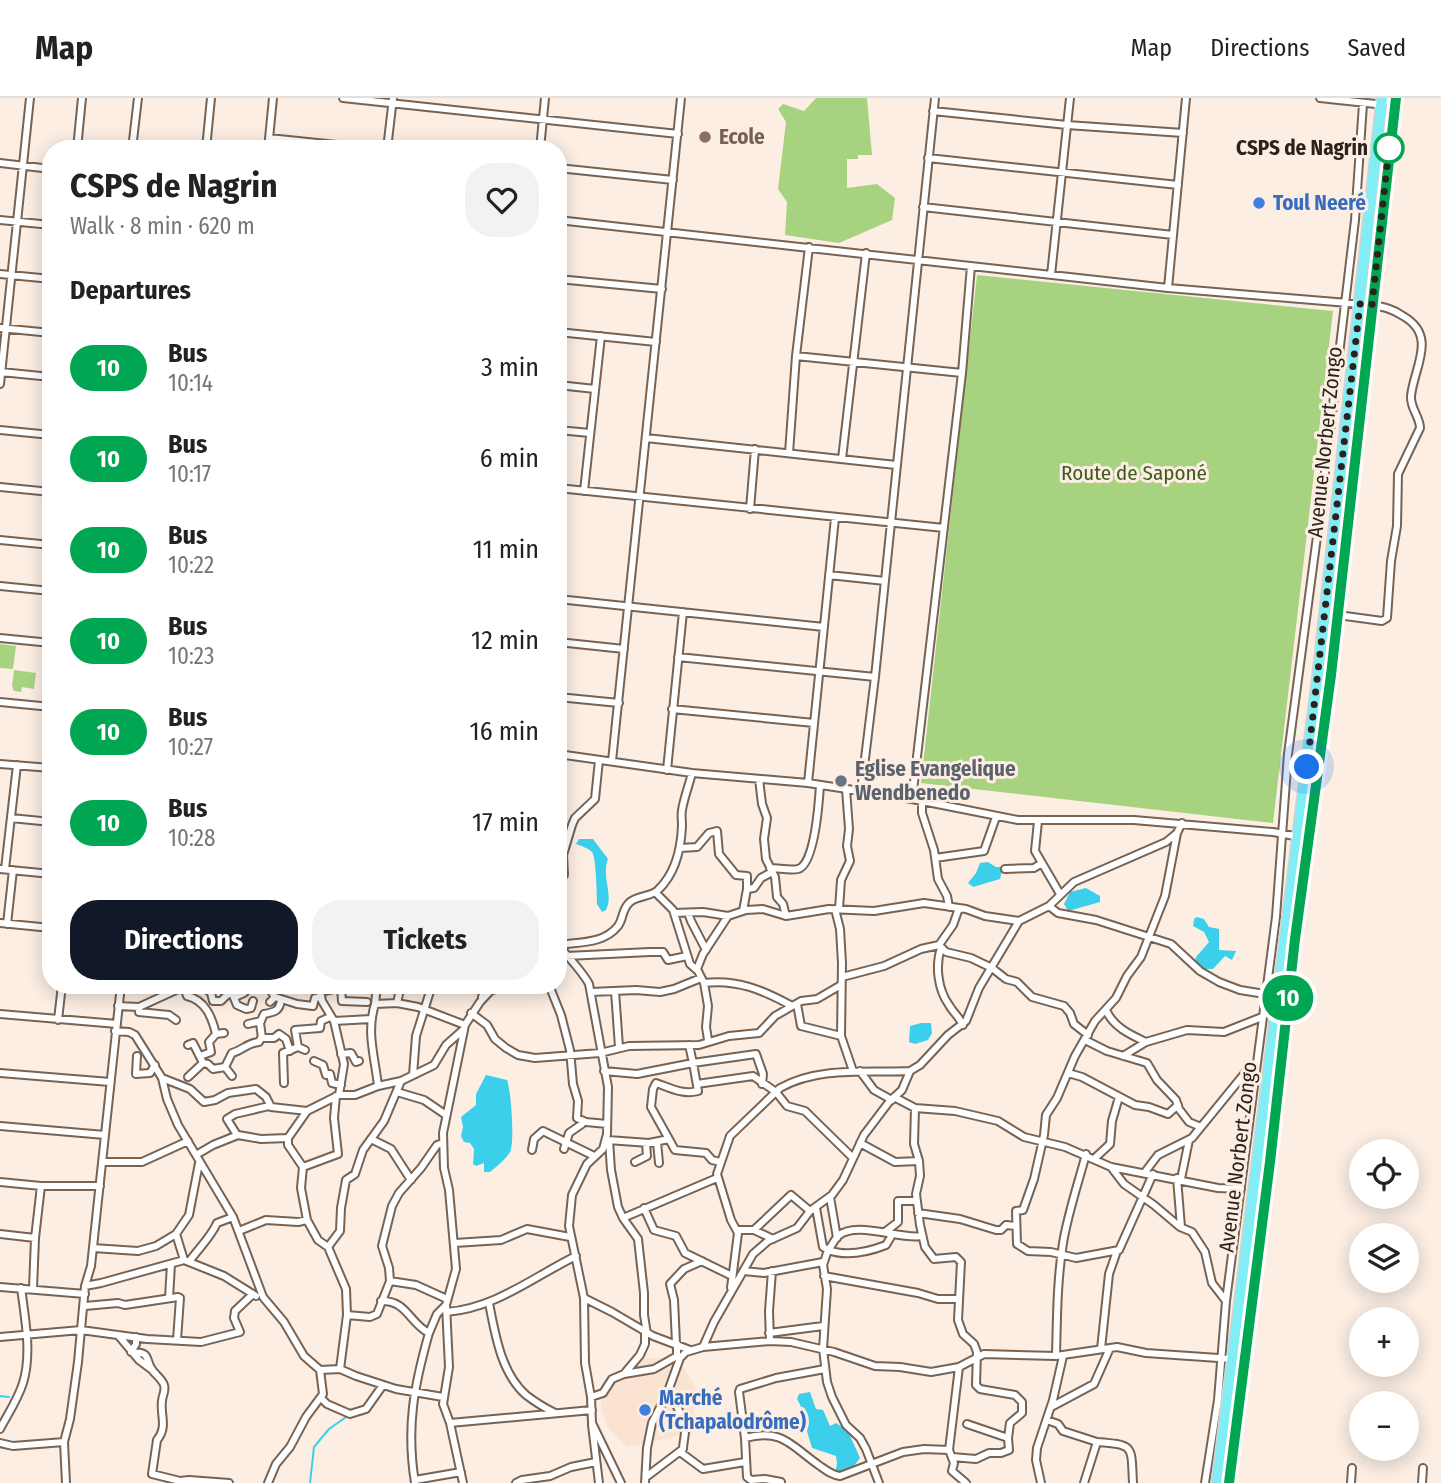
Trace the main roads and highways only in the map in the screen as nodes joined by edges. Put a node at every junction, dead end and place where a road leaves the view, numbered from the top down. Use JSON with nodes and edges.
{"nodes":[{"id":1,"x":1396,"y":99,"type":"edge"},
{"id":2,"x":1382,"y":100,"type":"edge"},
{"id":3,"x":1304,"y":838,"type":"junction"},
{"id":4,"x":1217,"y":1483,"type":"edge"},
{"id":5,"x":1229,"y":1483,"type":"edge"}],
"edges":[{"from":1,"to":3,"type":"main road","name":"Avenue Norbert Zongo"},
{"from":2,"to":3,"type":"main road","name":"Avenue Norbert Zongo"},
{"from":3,"to":4,"type":"main road","name":"Avenue Norbert Zongo"},
{"from":3,"to":5,"type":"main road","name":"Avenue Norbert Zongo"}]}
